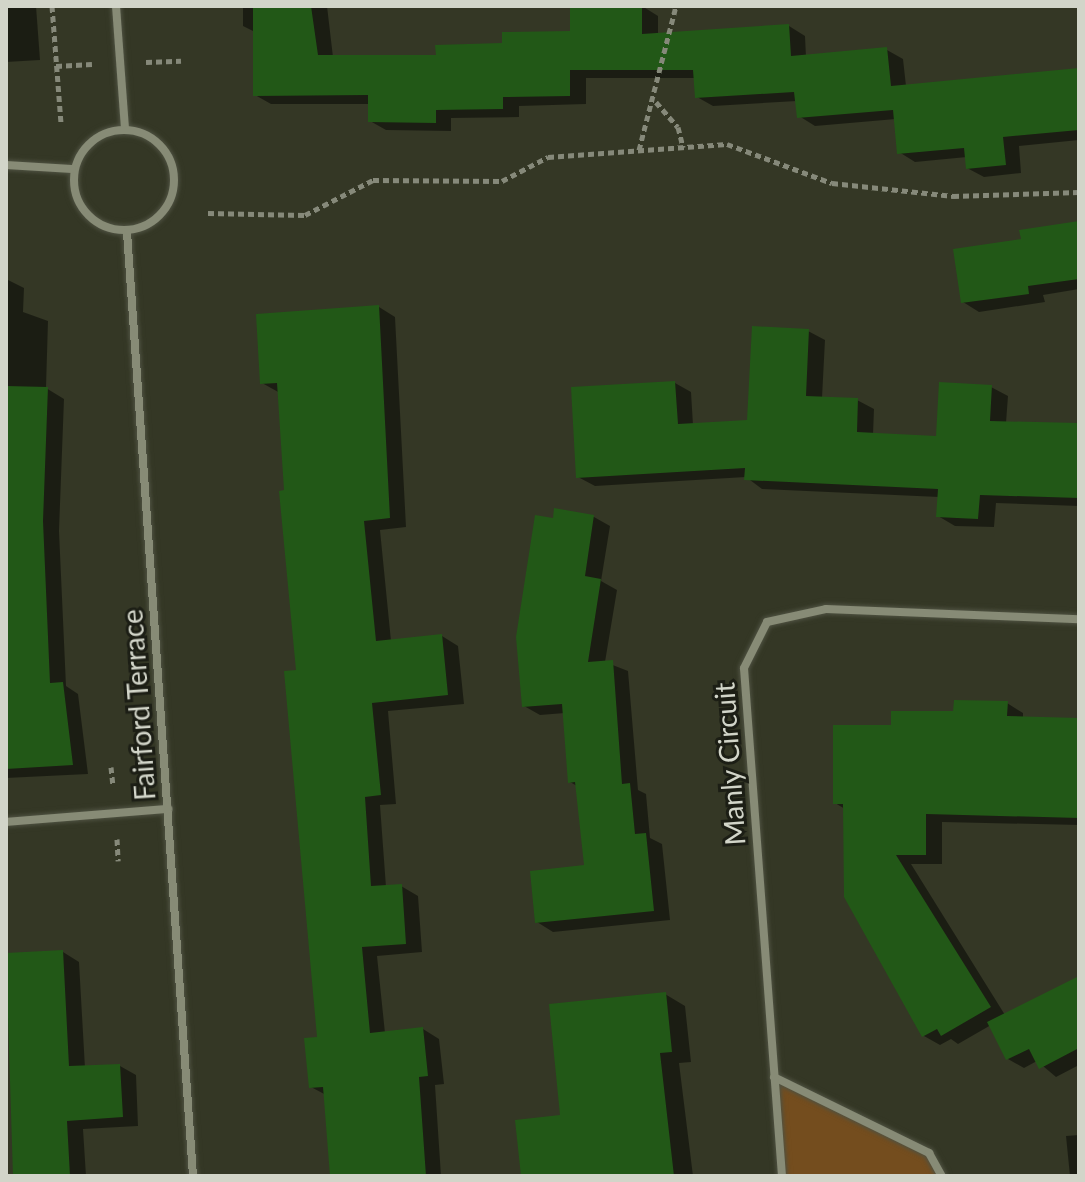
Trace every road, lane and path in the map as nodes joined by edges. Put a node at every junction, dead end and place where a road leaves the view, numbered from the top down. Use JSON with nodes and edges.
{"nodes":[{"id":1,"x":52,"y":6,"type":"edge"},
{"id":2,"x":116,"y":6,"type":"edge"},
{"id":3,"x":676,"y":6,"type":"edge"},
{"id":4,"x":655,"y":101,"type":"junction"},
{"id":5,"x":61,"y":123,"type":"dead end"},
{"id":6,"x":125,"y":130,"type":"junction"},
{"id":7,"x":683,"y":147,"type":"junction"},
{"id":8,"x":639,"y":150,"type":"junction"},
{"id":9,"x":6,"y":165,"type":"edge"},
{"id":10,"x":72,"y":169,"type":"junction"},
{"id":11,"x":1079,"y":192,"type":"edge"},
{"id":12,"x":208,"y":213,"type":"dead end"},
{"id":13,"x":127,"y":232,"type":"junction"},
{"id":14,"x":1079,"y":619,"type":"edge"},
{"id":15,"x":168,"y":809,"type":"junction"},
{"id":16,"x":6,"y":822,"type":"edge"},
{"id":17,"x":774,"y":1077,"type":"junction"},
{"id":18,"x":193,"y":1176,"type":"edge"},
{"id":19,"x":782,"y":1176,"type":"edge"},
{"id":20,"x":942,"y":1176,"type":"edge"}],
"edges":[{"from":1,"to":5,"type":"path"},
{"from":2,"to":6,"type":"street"},
{"from":3,"to":4,"type":"path"},
{"from":4,"to":7,"type":"path"},
{"from":4,"to":8,"type":"path"},
{"from":6,"to":10,"type":"street"},
{"from":6,"to":13,"type":"street"},
{"from":7,"to":8,"type":"path"},
{"from":7,"to":11,"type":"path"},
{"from":8,"to":12,"type":"path"},
{"from":9,"to":10,"type":"street"},
{"from":10,"to":13,"type":"street"},
{"from":13,"to":15,"type":"street","name":"Fairford Terrace"},
{"from":14,"to":17,"type":"street","name":"Manly Circuit"},
{"from":15,"to":16,"type":"street"},
{"from":15,"to":18,"type":"street","name":"Fairford Terrace"},
{"from":17,"to":19,"type":"street","name":"Manly Circuit"},
{"from":17,"to":20,"type":"street"}]}
